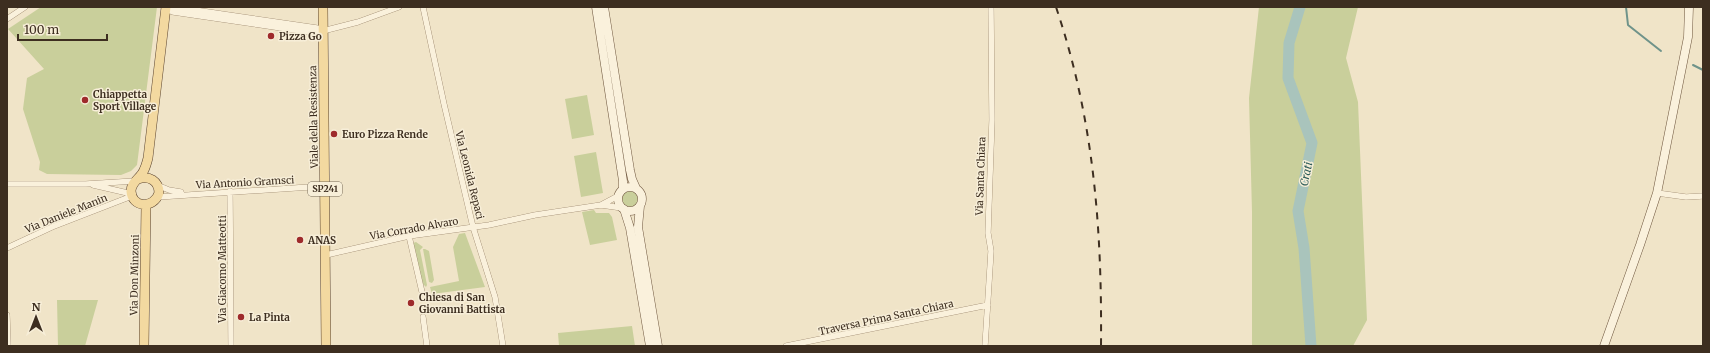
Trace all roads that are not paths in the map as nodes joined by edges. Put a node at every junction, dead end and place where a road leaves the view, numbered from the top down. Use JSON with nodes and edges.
{"nodes":[{"id":1,"x":25,"y":7,"type":"edge"},
{"id":2,"x":323,"y":7,"type":"edge"},
{"id":3,"x":399,"y":7,"type":"edge"},
{"id":4,"x":424,"y":7,"type":"edge"},
{"id":5,"x":596,"y":7,"type":"edge"},
{"id":6,"x":604,"y":7,"type":"edge"},
{"id":7,"x":991,"y":7,"type":"edge"},
{"id":8,"x":1689,"y":7,"type":"edge"},
{"id":9,"x":166,"y":8,"type":"edge"},
{"id":10,"x":7,"y":20,"type":"edge"},
{"id":11,"x":323,"y":31,"type":"junction"},
{"id":12,"x":137,"y":180,"type":"junction"},
{"id":13,"x":7,"y":184,"type":"edge"},
{"id":14,"x":86,"y":184,"type":"junction"},
{"id":15,"x":158,"y":185,"type":"junction"},
{"id":16,"x":325,"y":186,"type":"junction"},
{"id":17,"x":636,"y":188,"type":"junction"},
{"id":18,"x":230,"y":191,"type":"junction"},
{"id":19,"x":620,"y":193,"type":"junction"},
{"id":20,"x":1657,"y":193,"type":"junction"},
{"id":21,"x":189,"y":194,"type":"junction"},
{"id":22,"x":132,"y":195,"type":"junction"},
{"id":23,"x":1703,"y":196,"type":"edge"},
{"id":24,"x":158,"y":197,"type":"junction"},
{"id":25,"x":601,"y":204,"type":"junction"},
{"id":26,"x":146,"y":205,"type":"junction"},
{"id":27,"x":640,"y":206,"type":"junction"},
{"id":28,"x":623,"y":208,"type":"junction"},
{"id":29,"x":473,"y":227,"type":"junction"},
{"id":30,"x":409,"y":236,"type":"junction"},
{"id":31,"x":7,"y":248,"type":"edge"},
{"id":32,"x":326,"y":255,"type":"junction"},
{"id":33,"x":422,"y":292,"type":"dead end"},
{"id":34,"x":988,"y":305,"type":"junction"},
{"id":35,"x":7,"y":315,"type":"edge"},
{"id":36,"x":423,"y":317,"type":"dead end"},
{"id":37,"x":8,"y":346,"type":"edge"},
{"id":38,"x":144,"y":346,"type":"edge"},
{"id":39,"x":231,"y":346,"type":"edge"},
{"id":40,"x":326,"y":346,"type":"edge"},
{"id":41,"x":427,"y":346,"type":"edge"},
{"id":42,"x":503,"y":346,"type":"edge"},
{"id":43,"x":650,"y":346,"type":"edge"},
{"id":44,"x":658,"y":346,"type":"edge"},
{"id":45,"x":786,"y":346,"type":"edge"},
{"id":46,"x":985,"y":346,"type":"edge"},
{"id":47,"x":1604,"y":346,"type":"edge"}],
"edges":[{"from":1,"to":10,"type":"street"},
{"from":2,"to":11,"type":"main road","number":"SP241"},
{"from":3,"to":11,"type":"street"},
{"from":4,"to":29,"type":"street","name":"Via Leonida Repaci"},
{"from":5,"to":19,"type":"street"},
{"from":6,"to":17,"type":"street"},
{"from":7,"to":34,"type":"street","name":"Via Santa Chiara"},
{"from":8,"to":20,"type":"street"},
{"from":9,"to":11,"type":"street"},
{"from":9,"to":12,"type":"main road"},
{"from":11,"to":16,"type":"main road","name":"Viale della Resistenza","number":"SP241"},
{"from":12,"to":14,"type":"street"},
{"from":12,"to":15,"type":"main road"},
{"from":12,"to":22,"type":"main road"},
{"from":13,"to":14,"type":"street"},
{"from":14,"to":22,"type":"street"},
{"from":15,"to":21,"type":"street","name":"Via Antonio Gramsci"},
{"from":15,"to":24,"type":"main road"},
{"from":16,"to":18,"type":"street","name":"Via Antonio Gramsci"},
{"from":16,"to":32,"type":"main road","name":"Viale della Resistenza","number":"SP241"},
{"from":17,"to":19,"type":"street"},
{"from":17,"to":27,"type":"street"},
{"from":18,"to":21,"type":"street","name":"Via Antonio Gramsci"},
{"from":18,"to":39,"type":"street","name":"Via Giacomo Matteotti"},
{"from":19,"to":25,"type":"street","name":"Via Corrado Alvaro"},
{"from":19,"to":28,"type":"street"},
{"from":20,"to":23,"type":"street"},
{"from":20,"to":47,"type":"street"},
{"from":21,"to":24,"type":"street","name":"Via Antonio Gramsci"},
{"from":22,"to":26,"type":"main road"},
{"from":22,"to":31,"type":"street","name":"Via Daniele Manin"},
{"from":24,"to":26,"type":"main road"},
{"from":25,"to":28,"type":"street","name":"Via Corrado Alvaro"},
{"from":25,"to":29,"type":"street","name":"Via Corrado Alvaro"},
{"from":26,"to":38,"type":"main road","name":"Via Don Minzoni"},
{"from":27,"to":28,"type":"street"},
{"from":27,"to":44,"type":"street"},
{"from":28,"to":43,"type":"street"},
{"from":29,"to":30,"type":"street","name":"Via Corrado Alvaro"},
{"from":29,"to":42,"type":"street","name":"Via Leonida Repaci"},
{"from":30,"to":32,"type":"street","name":"Via Corrado Alvaro"},
{"from":30,"to":33,"type":"street"},
{"from":32,"to":40,"type":"main road","name":"Viale della Resistenza","number":"SP241"},
{"from":34,"to":45,"type":"street","name":"Traversa Prima Santa Chiara"},
{"from":34,"to":46,"type":"street","name":"Via Santa Chiara"},
{"from":35,"to":37,"type":"street"},
{"from":36,"to":41,"type":"street"}]}
